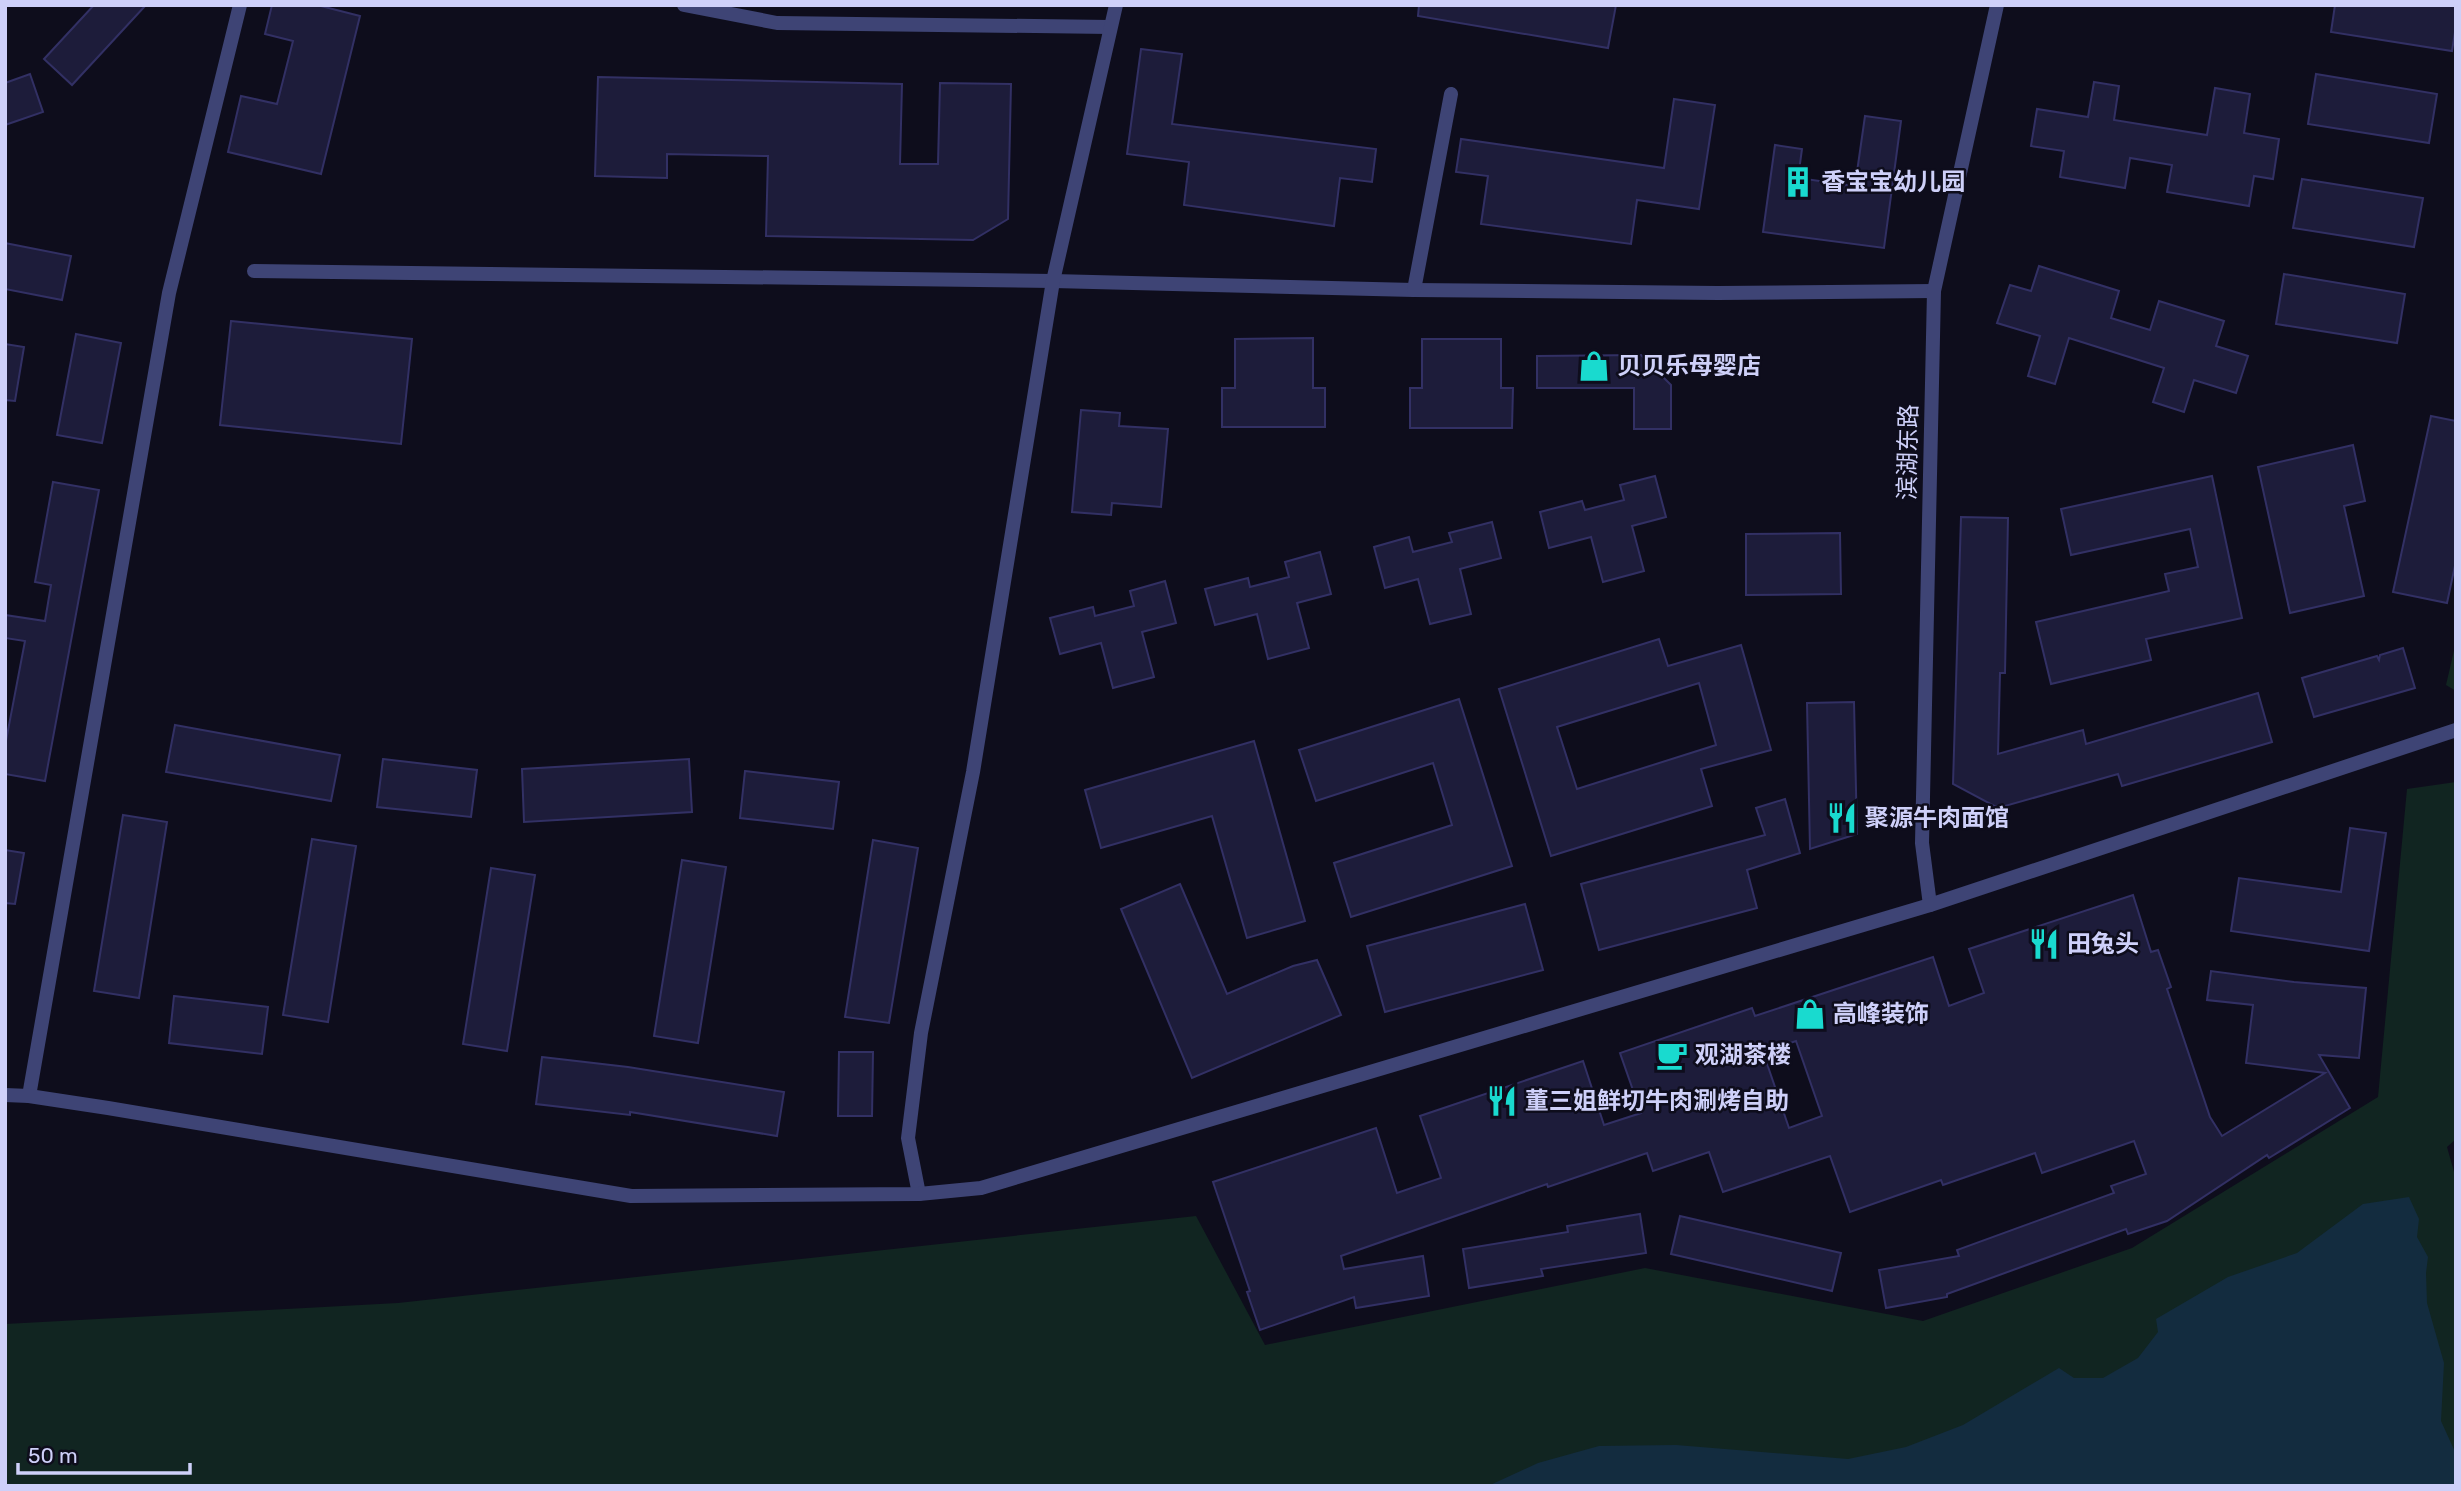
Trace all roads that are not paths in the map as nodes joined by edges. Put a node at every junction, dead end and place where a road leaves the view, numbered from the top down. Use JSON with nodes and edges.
{"nodes":[{"id":1,"x":240,"y":5,"type":"edge"},
{"id":2,"x":684,"y":5,"type":"edge"},
{"id":3,"x":1116,"y":5,"type":"edge"},
{"id":4,"x":1997,"y":5,"type":"edge"},
{"id":5,"x":1110,"y":27,"type":"junction"},
{"id":6,"x":1451,"y":94,"type":"dead end"},
{"id":7,"x":254,"y":271,"type":"dead end"},
{"id":8,"x":1053,"y":281,"type":"junction"},
{"id":9,"x":1414,"y":290,"type":"junction"},
{"id":10,"x":1934,"y":291,"type":"junction"},
{"id":11,"x":2456,"y":730,"type":"edge"},
{"id":12,"x":1930,"y":905,"type":"junction"},
{"id":13,"x":5,"y":1095,"type":"edge"},
{"id":14,"x":29,"y":1096,"type":"junction"},
{"id":15,"x":919,"y":1194,"type":"junction"}],
"edges":[{"from":1,"to":14,"type":"street"},
{"from":2,"to":5,"type":"street"},
{"from":3,"to":5,"type":"street"},
{"from":4,"to":10,"type":"street","name":"滨湖东路"},
{"from":5,"to":8,"type":"street"},
{"from":6,"to":9,"type":"street"},
{"from":7,"to":8,"type":"street"},
{"from":8,"to":9,"type":"street"},
{"from":8,"to":15,"type":"street"},
{"from":9,"to":10,"type":"street"},
{"from":10,"to":12,"type":"street","name":"滨湖东路"},
{"from":11,"to":12,"type":"street"},
{"from":12,"to":15,"type":"street"},
{"from":13,"to":14,"type":"street"},
{"from":14,"to":15,"type":"street"}]}
